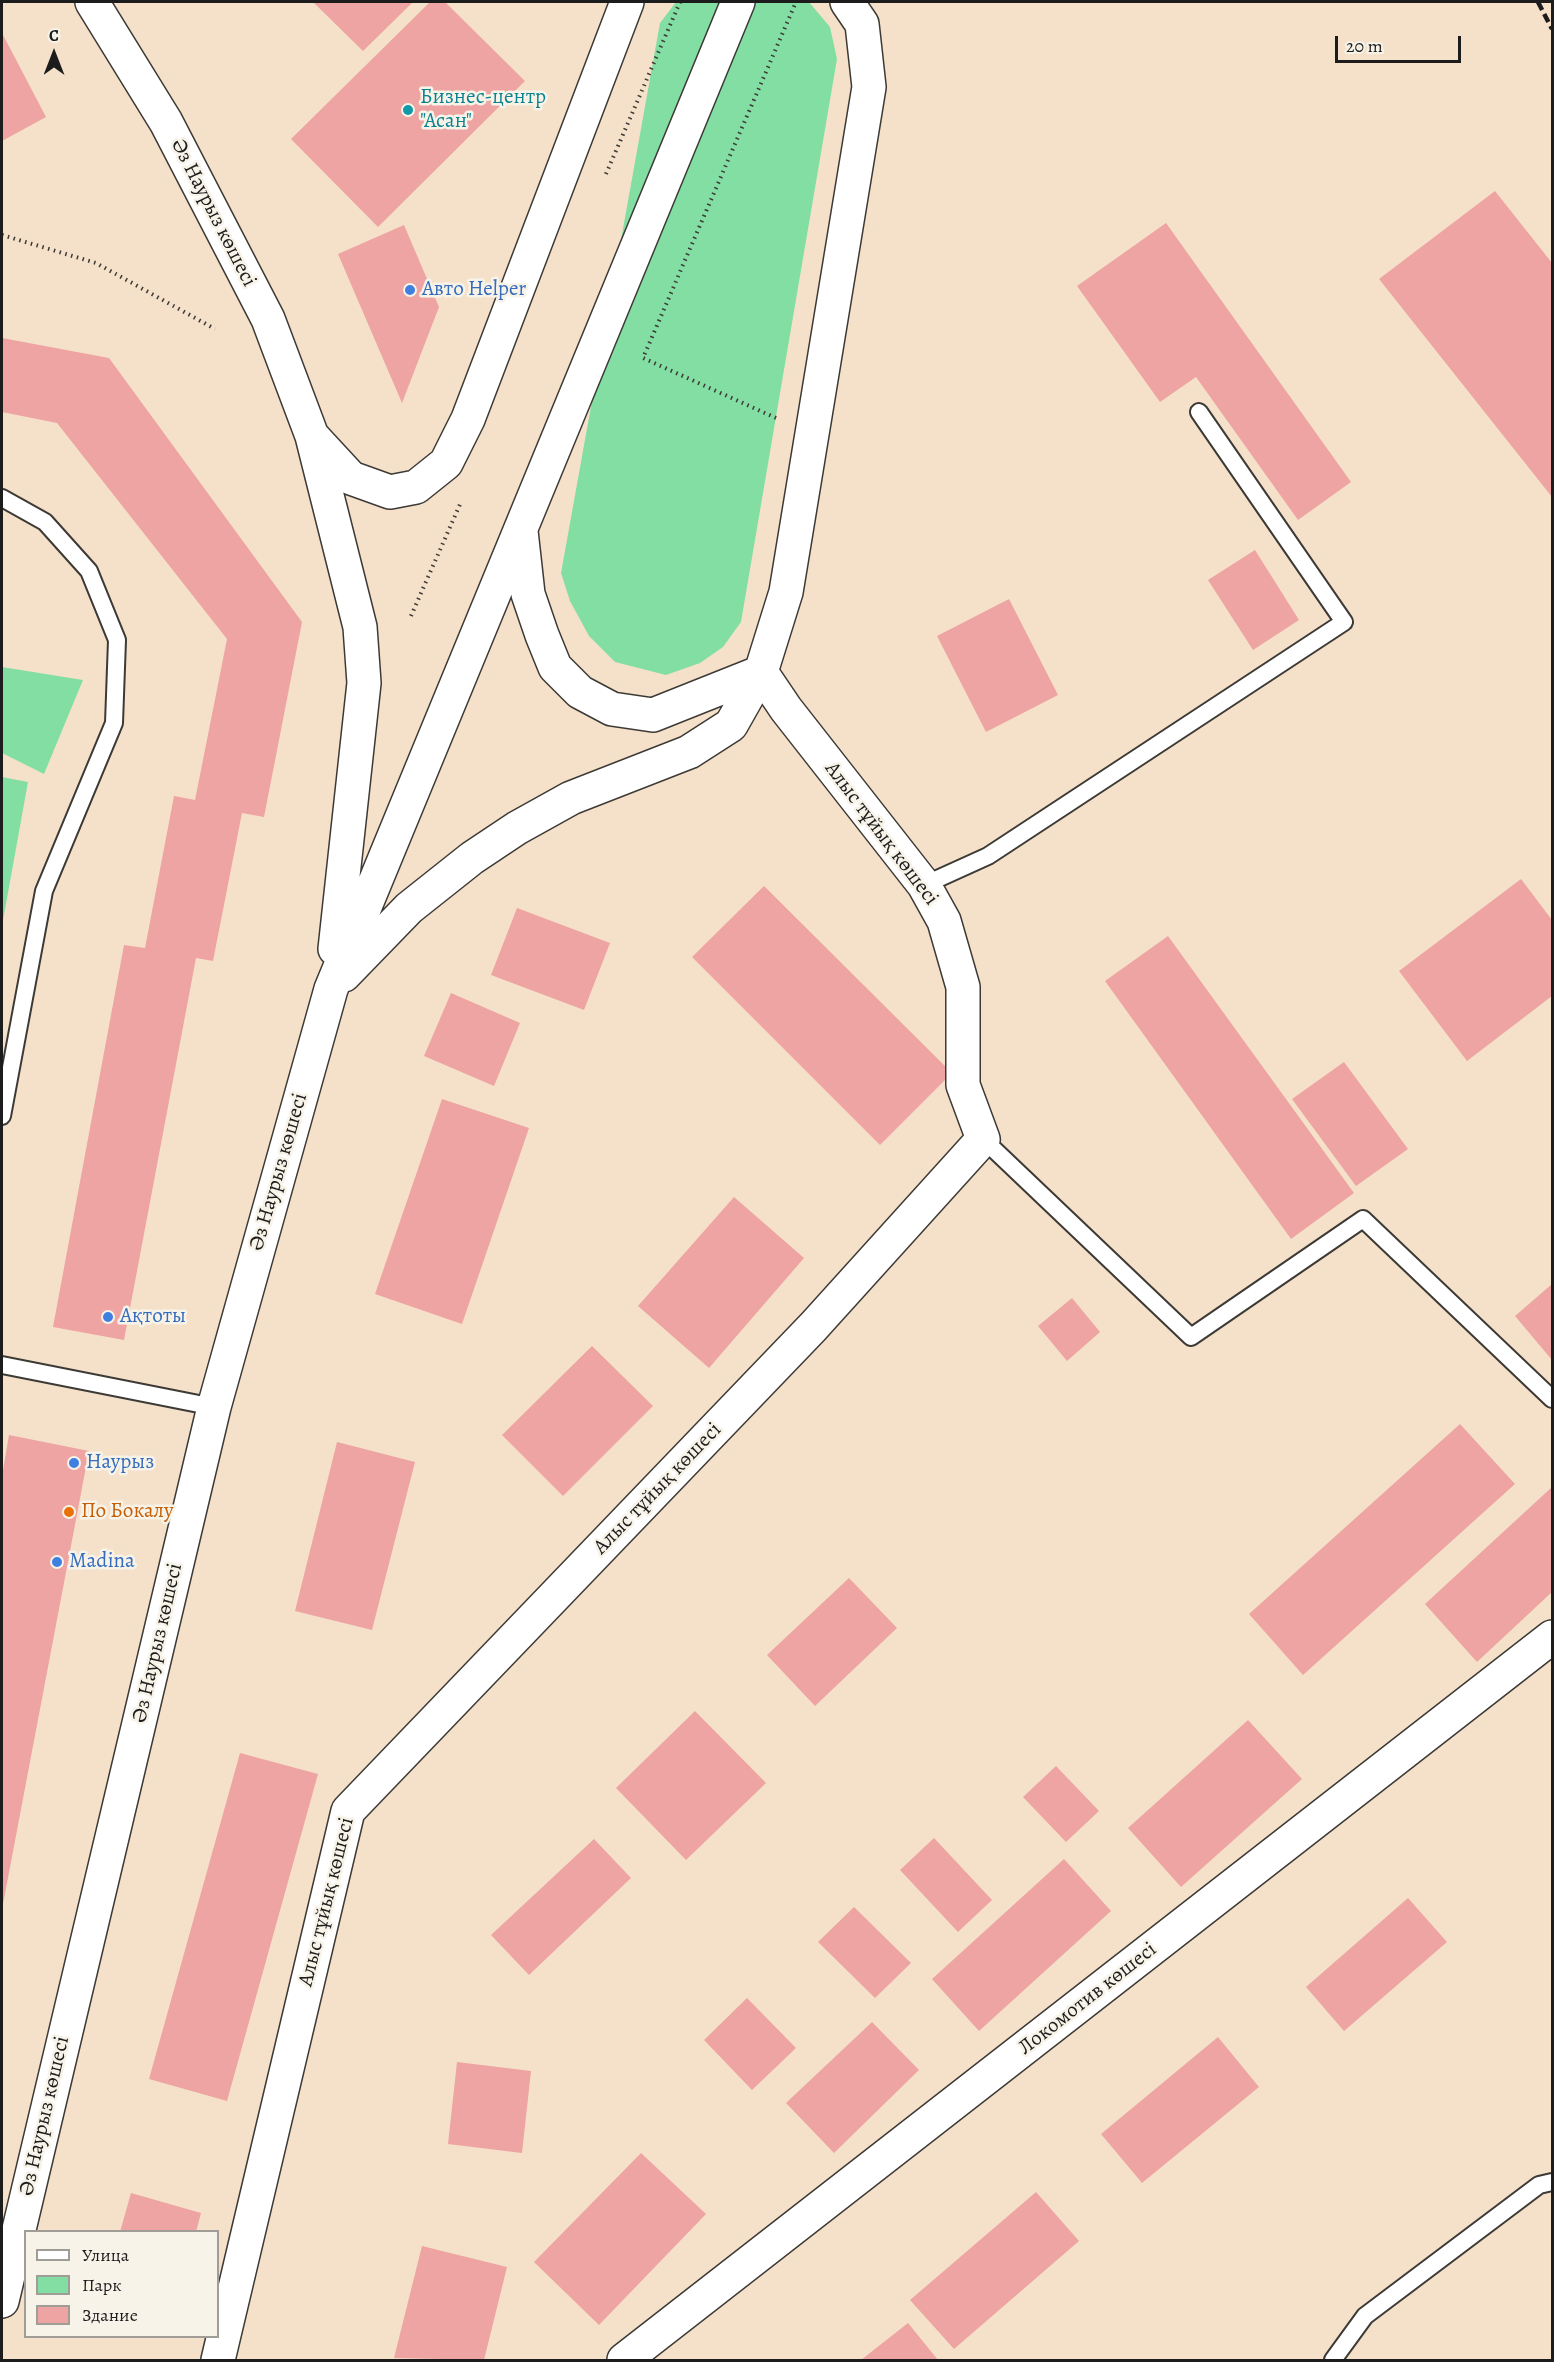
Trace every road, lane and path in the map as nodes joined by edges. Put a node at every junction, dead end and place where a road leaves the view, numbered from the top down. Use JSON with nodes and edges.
{"nodes":[{"id":1,"x":92,"y":2,"type":"edge"},
{"id":2,"x":627,"y":2,"type":"edge"},
{"id":3,"x":738,"y":2,"type":"edge"},
{"id":4,"x":795,"y":2,"type":"edge"},
{"id":5,"x":847,"y":2,"type":"edge"},
{"id":6,"x":2,"y":235,"type":"edge"},
{"id":7,"x":215,"y":329,"type":"dead end"},
{"id":8,"x":1199,"y":412,"type":"dead end"},
{"id":9,"x":813,"y":435,"type":"junction"},
{"id":10,"x":312,"y":436,"type":"junction"},
{"id":11,"x":2,"y":498,"type":"edge"},
{"id":12,"x":461,"y":502,"type":"dead end"},
{"id":13,"x":520,"y":528,"type":"junction"},
{"id":14,"x":411,"y":616,"type":"dead end"},
{"id":15,"x":761,"y":672,"type":"junction"},
{"id":16,"x":924,"y":885,"type":"junction"},
{"id":17,"x":331,"y":989,"type":"junction"},
{"id":18,"x":2,"y":1116,"type":"edge"},
{"id":19,"x":983,"y":1138,"type":"junction"},
{"id":20,"x":2,"y":1365,"type":"edge"},
{"id":21,"x":1552,"y":1399,"type":"edge"},
{"id":22,"x":214,"y":1407,"type":"junction"},
{"id":23,"x":1552,"y":1637,"type":"edge"},
{"id":24,"x":1552,"y":2182,"type":"edge"},
{"id":25,"x":2,"y":2301,"type":"edge"},
{"id":26,"x":218,"y":2361,"type":"edge"},
{"id":27,"x":624,"y":2361,"type":"edge"},
{"id":28,"x":1333,"y":2361,"type":"edge"}],
"edges":[{"from":1,"to":10,"type":"street","name":"Әз Наурыз көшесі"},
{"from":2,"to":10,"type":"street"},
{"from":3,"to":13,"type":"street"},
{"from":4,"to":9,"type":"path"},
{"from":5,"to":9,"type":"street"},
{"from":6,"to":7,"type":"path"},
{"from":8,"to":16,"type":"lane"},
{"from":9,"to":15,"type":"street"},
{"from":10,"to":17,"type":"street","name":"Әз Наурыз көшесі"},
{"from":11,"to":18,"type":"lane"},
{"from":12,"to":14,"type":"path"},
{"from":13,"to":15,"type":"street"},
{"from":13,"to":17,"type":"street"},
{"from":15,"to":16,"type":"street","name":"Алыс тұйық көшесі"},
{"from":15,"to":17,"type":"street"},
{"from":16,"to":19,"type":"street","name":"Алыс тұйық көшесі"},
{"from":17,"to":22,"type":"street","name":"Әз Наурыз көшесі"},
{"from":19,"to":21,"type":"lane"},
{"from":19,"to":26,"type":"street","name":"Алыс тұйық көшесі"},
{"from":20,"to":22,"type":"lane"},
{"from":22,"to":25,"type":"street","name":"Әз Наурыз көшесі"},
{"from":23,"to":27,"type":"street","name":"Локомотив көшесі"},
{"from":24,"to":28,"type":"lane"}]}
